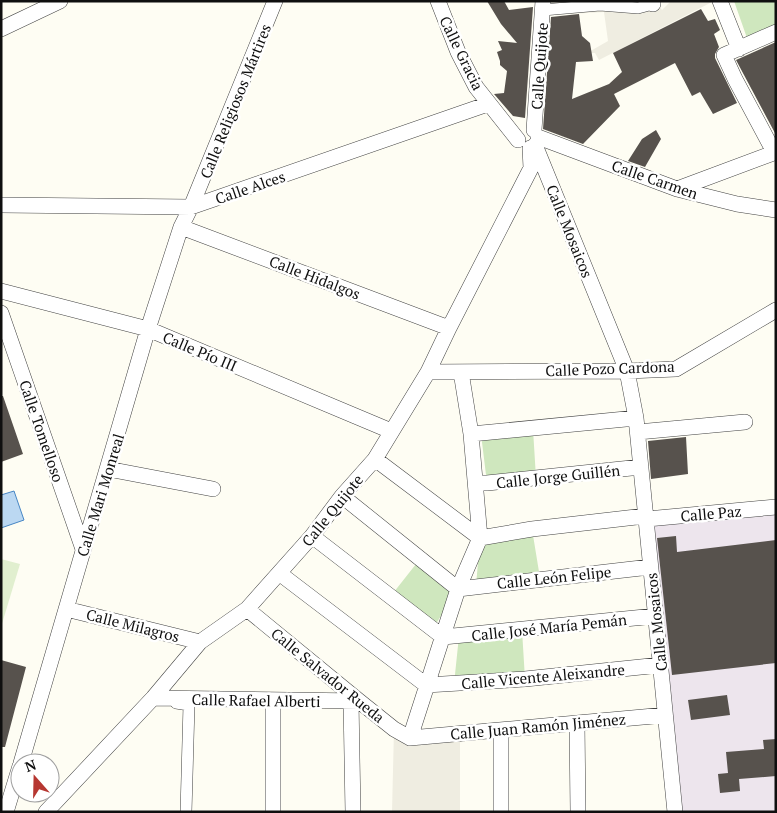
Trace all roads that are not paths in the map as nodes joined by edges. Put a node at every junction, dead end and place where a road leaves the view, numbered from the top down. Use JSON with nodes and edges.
{"nodes":[{"id":1,"x":60,"y":1,"type":"edge"},
{"id":2,"x":275,"y":1,"type":"edge"},
{"id":3,"x":438,"y":1,"type":"edge"},
{"id":4,"x":720,"y":1,"type":"edge"},
{"id":5,"x":653,"y":2,"type":"edge"},
{"id":6,"x":543,"y":5,"type":"edge"},
{"id":7,"x":1,"y":29,"type":"edge"},
{"id":8,"x":776,"y":32,"type":"edge"},
{"id":9,"x":739,"y":49,"type":"junction"},
{"id":10,"x":488,"y":104,"type":"junction"},
{"id":11,"x":530,"y":138,"type":"junction"},
{"id":12,"x":775,"y":152,"type":"edge"},
{"id":13,"x":677,"y":189,"type":"junction"},
{"id":14,"x":1,"y":205,"type":"edge"},
{"id":15,"x":191,"y":207,"type":"junction"},
{"id":16,"x":776,"y":210,"type":"edge"},
{"id":17,"x":181,"y":227,"type":"junction"},
{"id":18,"x":1,"y":291,"type":"edge"},
{"id":19,"x":776,"y":310,"type":"edge"},
{"id":20,"x":1,"y":313,"type":"edge"},
{"id":21,"x":448,"y":328,"type":"junction"},
{"id":22,"x":148,"y":329,"type":"junction"},
{"id":23,"x":627,"y":371,"type":"junction"},
{"id":24,"x":428,"y":372,"type":"junction"},
{"id":25,"x":461,"y":372,"type":"junction"},
{"id":26,"x":745,"y":422,"type":"dead end"},
{"id":27,"x":637,"y":425,"type":"junction"},
{"id":28,"x":391,"y":431,"type":"junction"},
{"id":29,"x":471,"y":434,"type":"junction"},
{"id":30,"x":375,"y":459,"type":"junction"},
{"id":31,"x":641,"y":467,"type":"junction"},
{"id":32,"x":108,"y":469,"type":"junction"},
{"id":33,"x":476,"y":483,"type":"junction"},
{"id":34,"x":213,"y":489,"type":"dead end"},
{"id":35,"x":342,"y":496,"type":"junction"},
{"id":36,"x":776,"y":507,"type":"edge"},
{"id":37,"x":646,"y":518,"type":"junction"},
{"id":38,"x":312,"y":536,"type":"junction"},
{"id":39,"x":480,"y":538,"type":"junction"},
{"id":40,"x":83,"y":549,"type":"junction"},
{"id":41,"x":650,"y":567,"type":"junction"},
{"id":42,"x":280,"y":573,"type":"junction"},
{"id":43,"x":458,"y":588,"type":"junction"},
{"id":44,"x":66,"y":609,"type":"junction"},
{"id":45,"x":247,"y":610,"type":"junction"},
{"id":46,"x":655,"y":616,"type":"junction"},
{"id":47,"x":443,"y":637,"type":"junction"},
{"id":48,"x":200,"y":642,"type":"junction"},
{"id":49,"x":660,"y":665,"type":"junction"},
{"id":50,"x":426,"y":685,"type":"junction"},
{"id":51,"x":153,"y":698,"type":"junction"},
{"id":52,"x":273,"y":700,"type":"junction"},
{"id":53,"x":355,"y":701,"type":"junction"},
{"id":54,"x":665,"y":715,"type":"junction"},
{"id":55,"x":577,"y":723,"type":"junction"},
{"id":56,"x":501,"y":730,"type":"junction"},
{"id":57,"x":410,"y":738,"type":"junction"},
{"id":58,"x":23,"y":753,"type":"edge"},
{"id":59,"x":10,"y":798,"type":"edge"},
{"id":60,"x":6,"y":812,"type":"edge"},
{"id":61,"x":46,"y":812,"type":"edge"},
{"id":62,"x":186,"y":812,"type":"edge"},
{"id":63,"x":273,"y":812,"type":"edge"},
{"id":64,"x":353,"y":812,"type":"edge"},
{"id":65,"x":501,"y":812,"type":"edge"},
{"id":66,"x":578,"y":812,"type":"edge"},
{"id":67,"x":674,"y":812,"type":"edge"}],
"edges":[{"from":1,"to":7,"type":"street"},
{"from":2,"to":15,"type":"street","name":"Calle Religiosos Mártires"},
{"from":3,"to":10,"type":"street","name":"Calle Gracia"},
{"from":4,"to":9,"type":"street"},
{"from":5,"to":6,"type":"street"},
{"from":6,"to":11,"type":"street","name":"Calle Quijote"},
{"from":8,"to":9,"type":"street"},
{"from":9,"to":12,"type":"street"},
{"from":10,"to":11,"type":"street","name":"Calle Gracia"},
{"from":10,"to":15,"type":"street","name":"Calle Alces"},
{"from":11,"to":13,"type":"street","name":"Calle Carmen"},
{"from":11,"to":21,"type":"street","name":"Calle Quijote"},
{"from":11,"to":23,"type":"street","name":"Calle Mosaicos"},
{"from":12,"to":13,"type":"street"},
{"from":13,"to":16,"type":"street","name":"Calle Carmen"},
{"from":14,"to":15,"type":"street","name":"Calle Alces"},
{"from":15,"to":17,"type":"street","name":"Calle Religiosos Mártires"},
{"from":17,"to":21,"type":"street","name":"Calle Hidalgos"},
{"from":17,"to":22,"type":"street","name":"Calle Mari Monreal"},
{"from":18,"to":22,"type":"street","name":"Calle Pío III"},
{"from":19,"to":23,"type":"street","name":"Calle Pozo Cardona"},
{"from":20,"to":40,"type":"street","name":"Calle Tomelloso"},
{"from":21,"to":24,"type":"street","name":"Calle Quijote"},
{"from":22,"to":28,"type":"street","name":"Calle Pío III"},
{"from":22,"to":32,"type":"street","name":"Calle Mari Monreal"},
{"from":23,"to":25,"type":"street","name":"Calle Pozo Cardona"},
{"from":23,"to":27,"type":"street","name":"Calle Mosaicos"},
{"from":24,"to":25,"type":"street","name":"Calle Pozo Cardona"},
{"from":24,"to":28,"type":"street","name":"Calle Quijote"},
{"from":25,"to":29,"type":"street"},
{"from":26,"to":27,"type":"street"},
{"from":27,"to":29,"type":"street"},
{"from":27,"to":31,"type":"street","name":"Calle Mosaicos"},
{"from":28,"to":30,"type":"street","name":"Calle Quijote"},
{"from":29,"to":33,"type":"street"},
{"from":30,"to":35,"type":"street","name":"Calle Quijote"},
{"from":30,"to":39,"type":"street"},
{"from":31,"to":33,"type":"street","name":"Calle Jorge Guillén"},
{"from":31,"to":37,"type":"street","name":"Calle Mosaicos"},
{"from":32,"to":34,"type":"street"},
{"from":32,"to":40,"type":"street","name":"Calle Mari Monreal"},
{"from":33,"to":39,"type":"street"},
{"from":35,"to":38,"type":"street","name":"Calle Quijote"},
{"from":35,"to":43,"type":"street"},
{"from":36,"to":37,"type":"street","name":"Calle Paz"},
{"from":37,"to":39,"type":"street","name":"Calle Paz"},
{"from":37,"to":41,"type":"street","name":"Calle Mosaicos"},
{"from":38,"to":42,"type":"street","name":"Calle Quijote"},
{"from":38,"to":47,"type":"street"},
{"from":39,"to":43,"type":"street"},
{"from":40,"to":44,"type":"street","name":"Calle Mari Monreal"},
{"from":41,"to":43,"type":"street","name":"Calle León Felipe"},
{"from":41,"to":46,"type":"street","name":"Calle Mosaicos"},
{"from":42,"to":45,"type":"street","name":"Calle Quijote"},
{"from":42,"to":50,"type":"street"},
{"from":43,"to":47,"type":"street"},
{"from":44,"to":48,"type":"street","name":"Calle Milagros"},
{"from":44,"to":58,"type":"street","name":"Calle Mari Monreal"},
{"from":45,"to":48,"type":"street","name":"Calle Quijote"},
{"from":45,"to":53,"type":"street","name":"Calle Salvador Rueda"},
{"from":46,"to":47,"type":"street","name":"Calle José María Pemán"},
{"from":46,"to":49,"type":"street","name":"Calle Mosaicos"},
{"from":47,"to":50,"type":"street"},
{"from":48,"to":51,"type":"street","name":"Calle Quijote"},
{"from":49,"to":50,"type":"street","name":"Calle Vicente Aleixandre"},
{"from":49,"to":54,"type":"street","name":"Calle Mosaicos"},
{"from":50,"to":57,"type":"street"},
{"from":51,"to":52,"type":"street","name":"Calle Rafael Alberti"},
{"from":51,"to":61,"type":"street","name":"Calle Quijote"},
{"from":51,"to":62,"type":"street"},
{"from":52,"to":53,"type":"street","name":"Calle Rafael Alberti"},
{"from":52,"to":63,"type":"street"},
{"from":53,"to":57,"type":"street","name":"Calle Salvador Rueda"},
{"from":53,"to":64,"type":"street"},
{"from":54,"to":55,"type":"street","name":"Calle Juan Ramón Jiménez"},
{"from":54,"to":67,"type":"street","name":"Calle Mosaicos"},
{"from":55,"to":56,"type":"street","name":"Calle Juan Ramón Jiménez"},
{"from":55,"to":66,"type":"street"},
{"from":56,"to":57,"type":"street","name":"Calle Juan Ramón Jiménez"},
{"from":56,"to":65,"type":"street"},
{"from":59,"to":60,"type":"street","name":"Calle Mari Monreal"}]}
